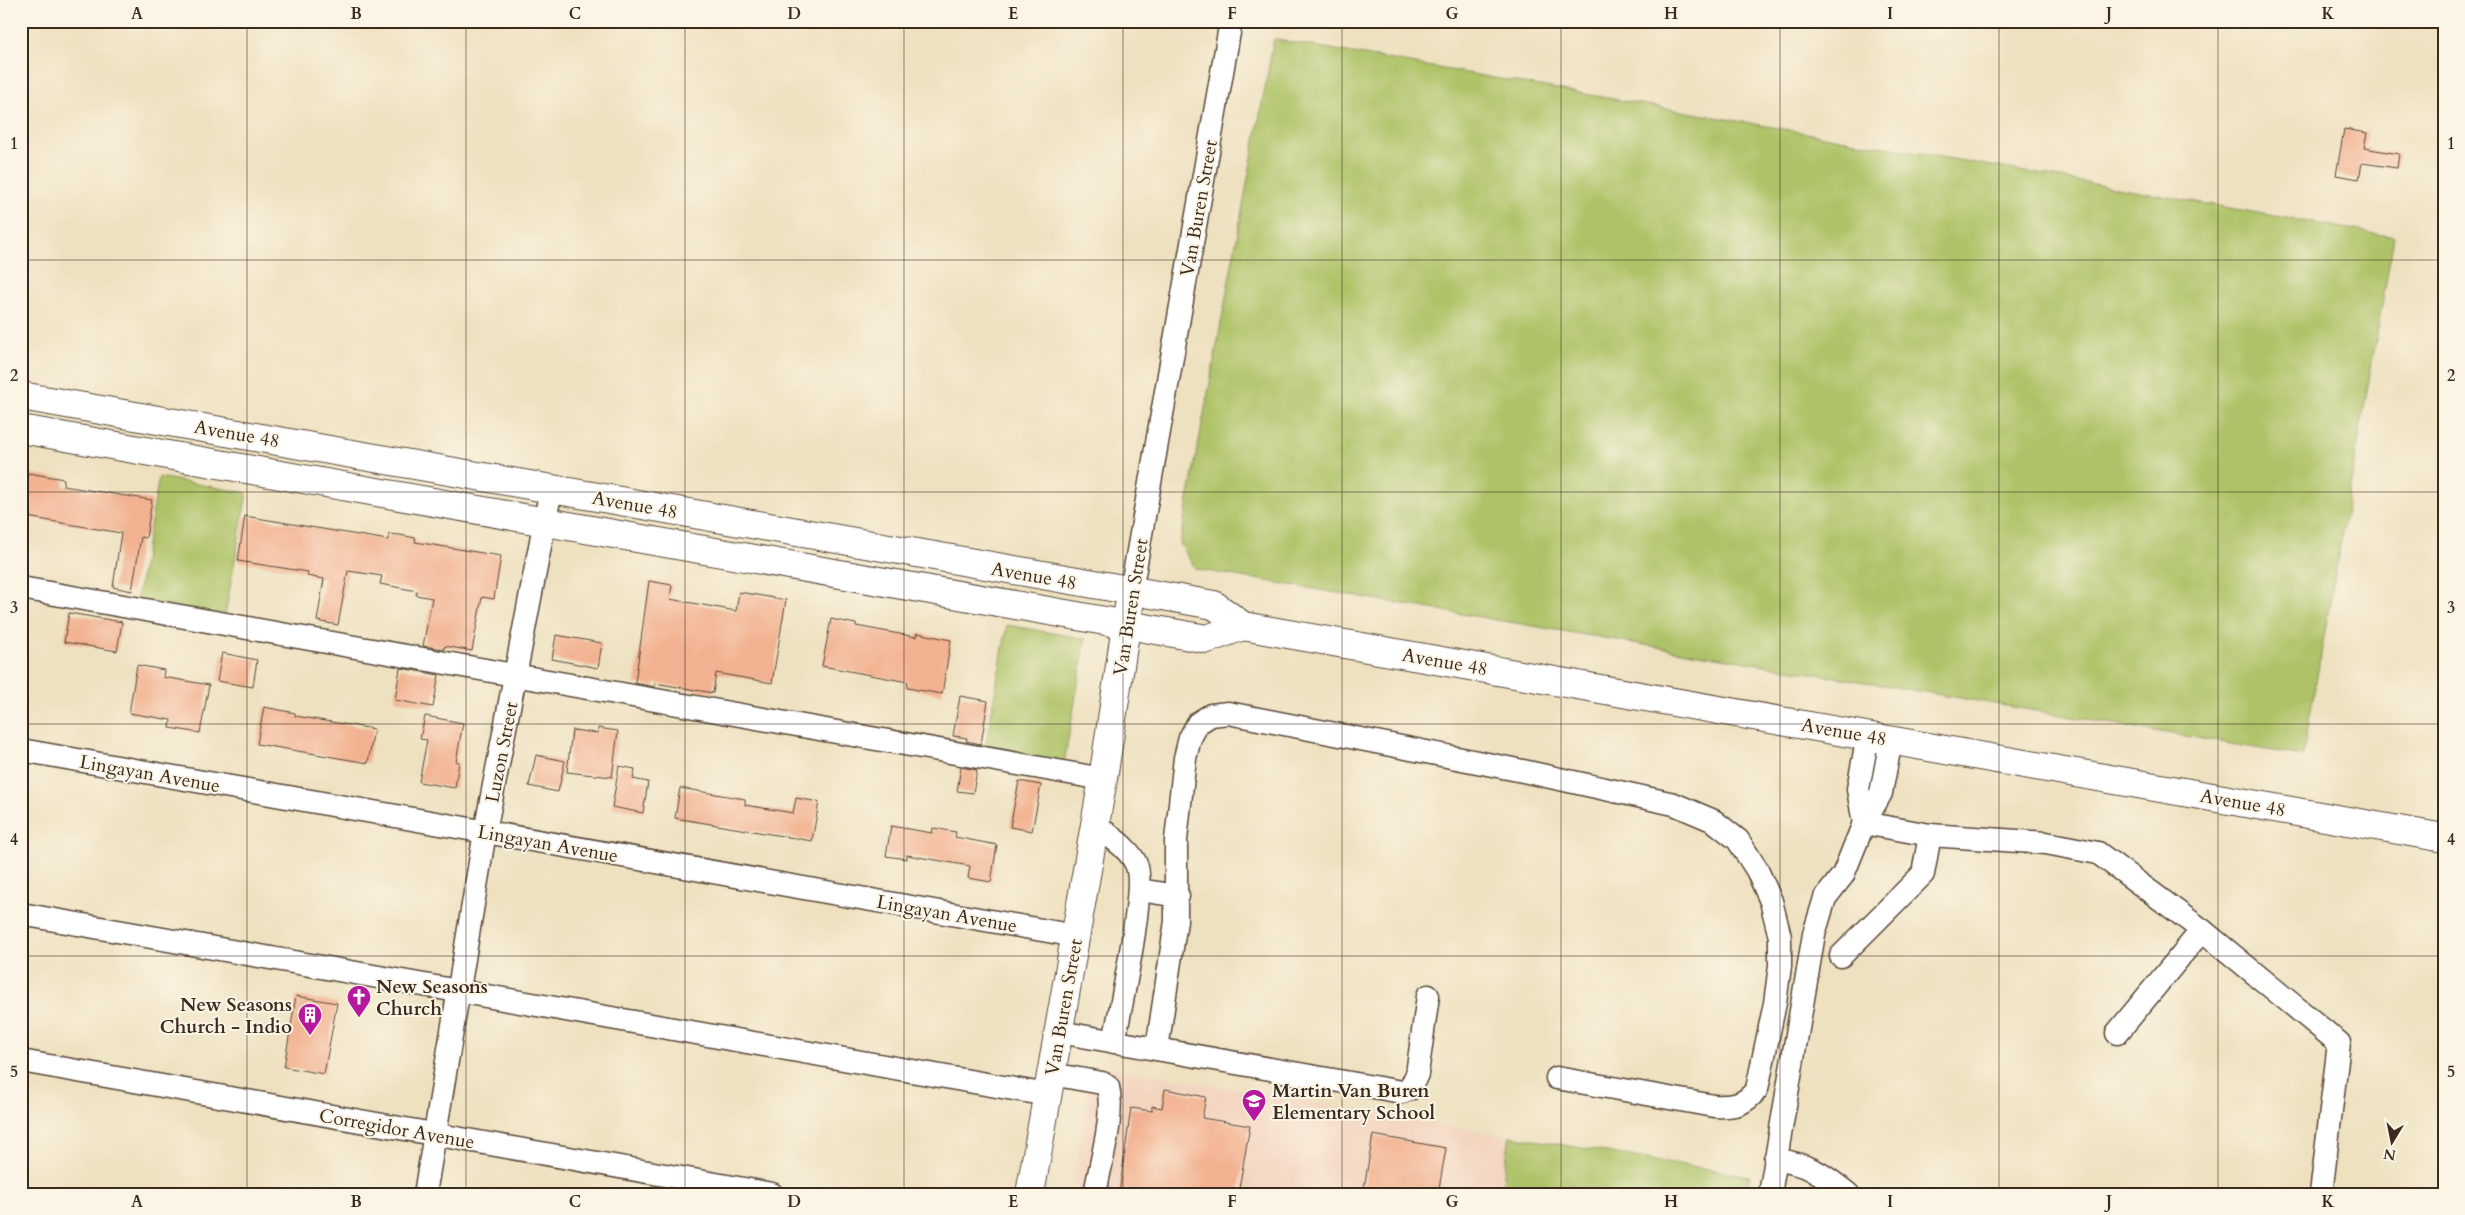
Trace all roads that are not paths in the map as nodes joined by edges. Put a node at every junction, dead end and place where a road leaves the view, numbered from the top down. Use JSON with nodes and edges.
{"nodes":[{"id":1,"x":1231,"y":21,"type":"edge"},
{"id":2,"x":21,"y":396,"type":"edge"},
{"id":3,"x":21,"y":410,"type":"edge"},
{"id":4,"x":21,"y":429,"type":"edge"},
{"id":5,"x":240,"y":434,"type":"junction"},
{"id":6,"x":551,"y":489,"type":"junction"},
{"id":7,"x":545,"y":521,"type":"junction"},
{"id":8,"x":21,"y":588,"type":"edge"},
{"id":9,"x":1131,"y":591,"type":"junction"},
{"id":10,"x":1126,"y":624,"type":"junction"},
{"id":11,"x":1244,"y":626,"type":"junction"},
{"id":12,"x":516,"y":675,"type":"junction"},
{"id":13,"x":1879,"y":737,"type":"junction"},
{"id":14,"x":21,"y":750,"type":"edge"},
{"id":15,"x":1103,"y":779,"type":"junction"},
{"id":16,"x":1864,"y":823,"type":"junction"},
{"id":17,"x":1095,"y":824,"type":"junction"},
{"id":18,"x":485,"y":832,"type":"junction"},
{"id":19,"x":1930,"y":835,"type":"junction"},
{"id":20,"x":2444,"y":838,"type":"edge"},
{"id":21,"x":1133,"y":859,"type":"junction"},
{"id":22,"x":1175,"y":869,"type":"junction"},
{"id":23,"x":1139,"y":890,"type":"junction"},
{"id":24,"x":1178,"y":896,"type":"junction"},
{"id":25,"x":21,"y":914,"type":"edge"},
{"id":26,"x":2202,"y":930,"type":"junction"},
{"id":27,"x":1076,"y":936,"type":"junction"},
{"id":28,"x":1841,"y":956,"type":"dead end"},
{"id":29,"x":459,"y":992,"type":"junction"},
{"id":30,"x":1428,"y":996,"type":"dead end"},
{"id":31,"x":1059,"y":1032,"type":"junction"},
{"id":32,"x":2117,"y":1033,"type":"dead end"},
{"id":33,"x":1114,"y":1042,"type":"junction"},
{"id":34,"x":1157,"y":1049,"type":"junction"},
{"id":35,"x":21,"y":1061,"type":"edge"},
{"id":36,"x":1557,"y":1078,"type":"dead end"},
{"id":37,"x":1049,"y":1085,"type":"junction"},
{"id":38,"x":436,"y":1134,"type":"junction"},
{"id":39,"x":1776,"y":1159,"type":"junction"},
{"id":40,"x":425,"y":1194,"type":"edge"},
{"id":41,"x":772,"y":1194,"type":"edge"},
{"id":42,"x":1030,"y":1194,"type":"edge"},
{"id":43,"x":1095,"y":1194,"type":"edge"},
{"id":44,"x":1770,"y":1194,"type":"edge"},
{"id":45,"x":1848,"y":1194,"type":"edge"},
{"id":46,"x":2321,"y":1194,"type":"edge"}],
"edges":[{"from":1,"to":9,"type":"street","name":"Van Buren Street"},
{"from":2,"to":5,"type":"main road","name":"Avenue 48"},
{"from":3,"to":5,"type":"main road"},
{"from":4,"to":7,"type":"main road","name":"Avenue 48"},
{"from":5,"to":6,"type":"main road","name":"Avenue 48"},
{"from":6,"to":7,"type":"street","name":"Luzon Street"},
{"from":6,"to":9,"type":"main road","name":"Avenue 48"},
{"from":7,"to":10,"type":"main road","name":"Avenue 48"},
{"from":7,"to":12,"type":"street","name":"Luzon Street"},
{"from":8,"to":12,"type":"street"},
{"from":9,"to":10,"type":"main road","name":"Van Buren Street"},
{"from":9,"to":11,"type":"main road","name":"Avenue 48"},
{"from":10,"to":11,"type":"main road","name":"Avenue 48"},
{"from":10,"to":15,"type":"main road","name":"Van Buren Street"},
{"from":11,"to":13,"type":"main road","name":"Avenue 48"},
{"from":12,"to":15,"type":"street"},
{"from":12,"to":18,"type":"street","name":"Luzon Street"},
{"from":13,"to":16,"type":"street"},
{"from":13,"to":20,"type":"main road","name":"Avenue 48"},
{"from":14,"to":18,"type":"street","name":"Lingayan Avenue"},
{"from":15,"to":17,"type":"main road","name":"Van Buren Street"},
{"from":16,"to":19,"type":"street"},
{"from":16,"to":39,"type":"street"},
{"from":17,"to":21,"type":"street"},
{"from":17,"to":27,"type":"main road","name":"Van Buren Street"},
{"from":18,"to":27,"type":"street","name":"Lingayan Avenue"},
{"from":18,"to":29,"type":"street","name":"Luzon Street"},
{"from":19,"to":26,"type":"street"},
{"from":19,"to":28,"type":"street"},
{"from":21,"to":22,"type":"street"},
{"from":21,"to":23,"type":"street"},
{"from":22,"to":24,"type":"street"},
{"from":22,"to":36,"type":"street"},
{"from":23,"to":24,"type":"street"},
{"from":23,"to":33,"type":"street"},
{"from":24,"to":34,"type":"street"},
{"from":25,"to":29,"type":"street"},
{"from":26,"to":32,"type":"street"},
{"from":26,"to":46,"type":"street"},
{"from":27,"to":31,"type":"main road","name":"Van Buren Street"},
{"from":29,"to":37,"type":"street"},
{"from":29,"to":38,"type":"street","name":"Luzon Street"},
{"from":30,"to":34,"type":"street"},
{"from":31,"to":33,"type":"street"},
{"from":31,"to":37,"type":"main road","name":"Van Buren Street"},
{"from":33,"to":34,"type":"street"},
{"from":35,"to":38,"type":"street","name":"Corregidor Avenue"},
{"from":37,"to":42,"type":"main road","name":"Van Buren Street"},
{"from":37,"to":43,"type":"street"},
{"from":38,"to":40,"type":"street","name":"Luzon Street"},
{"from":38,"to":41,"type":"street","name":"Corregidor Avenue"},
{"from":39,"to":44,"type":"street"},
{"from":39,"to":45,"type":"street"}]}
